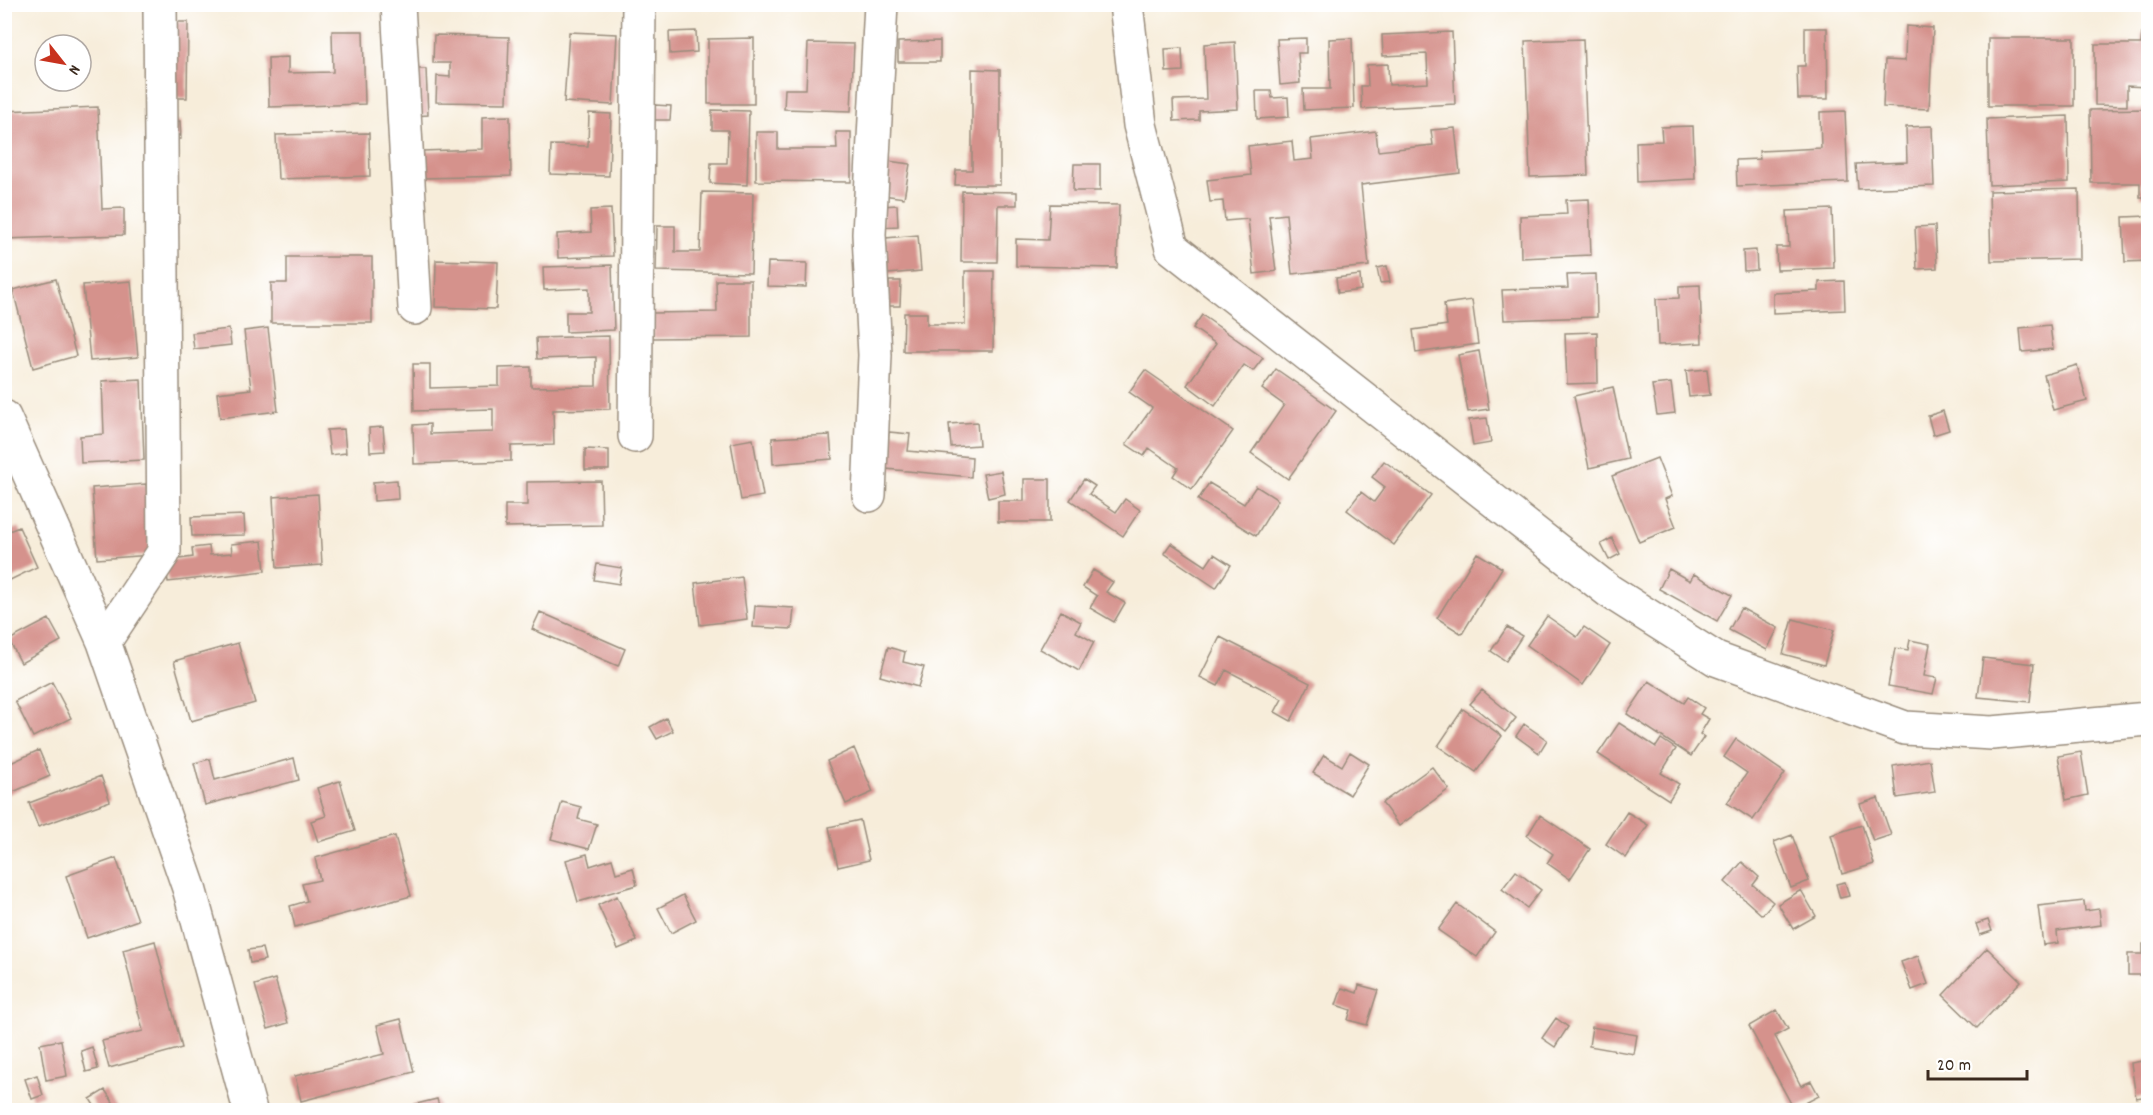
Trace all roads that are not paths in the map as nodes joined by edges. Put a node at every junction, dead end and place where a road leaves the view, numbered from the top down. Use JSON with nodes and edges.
{"nodes":[{"id":1,"x":160,"y":4,"type":"edge"},
{"id":2,"x":398,"y":4,"type":"edge"},
{"id":3,"x":639,"y":4,"type":"edge"},
{"id":4,"x":881,"y":4,"type":"edge"},
{"id":5,"x":1126,"y":4,"type":"edge"},
{"id":6,"x":415,"y":308,"type":"dead end"},
{"id":7,"x":4,"y":417,"type":"edge"},
{"id":8,"x":635,"y":436,"type":"dead end"},
{"id":9,"x":869,"y":495,"type":"dead end"},
{"id":10,"x":104,"y":642,"type":"junction"},
{"id":11,"x":2148,"y":719,"type":"edge"},
{"id":12,"x":250,"y":1110,"type":"edge"}],
"edges":[{"from":1,"to":10,"type":"street"},
{"from":2,"to":6,"type":"street"},
{"from":3,"to":8,"type":"street"},
{"from":4,"to":9,"type":"street"},
{"from":5,"to":11,"type":"street"},
{"from":7,"to":10,"type":"street"},
{"from":10,"to":12,"type":"street"}]}
